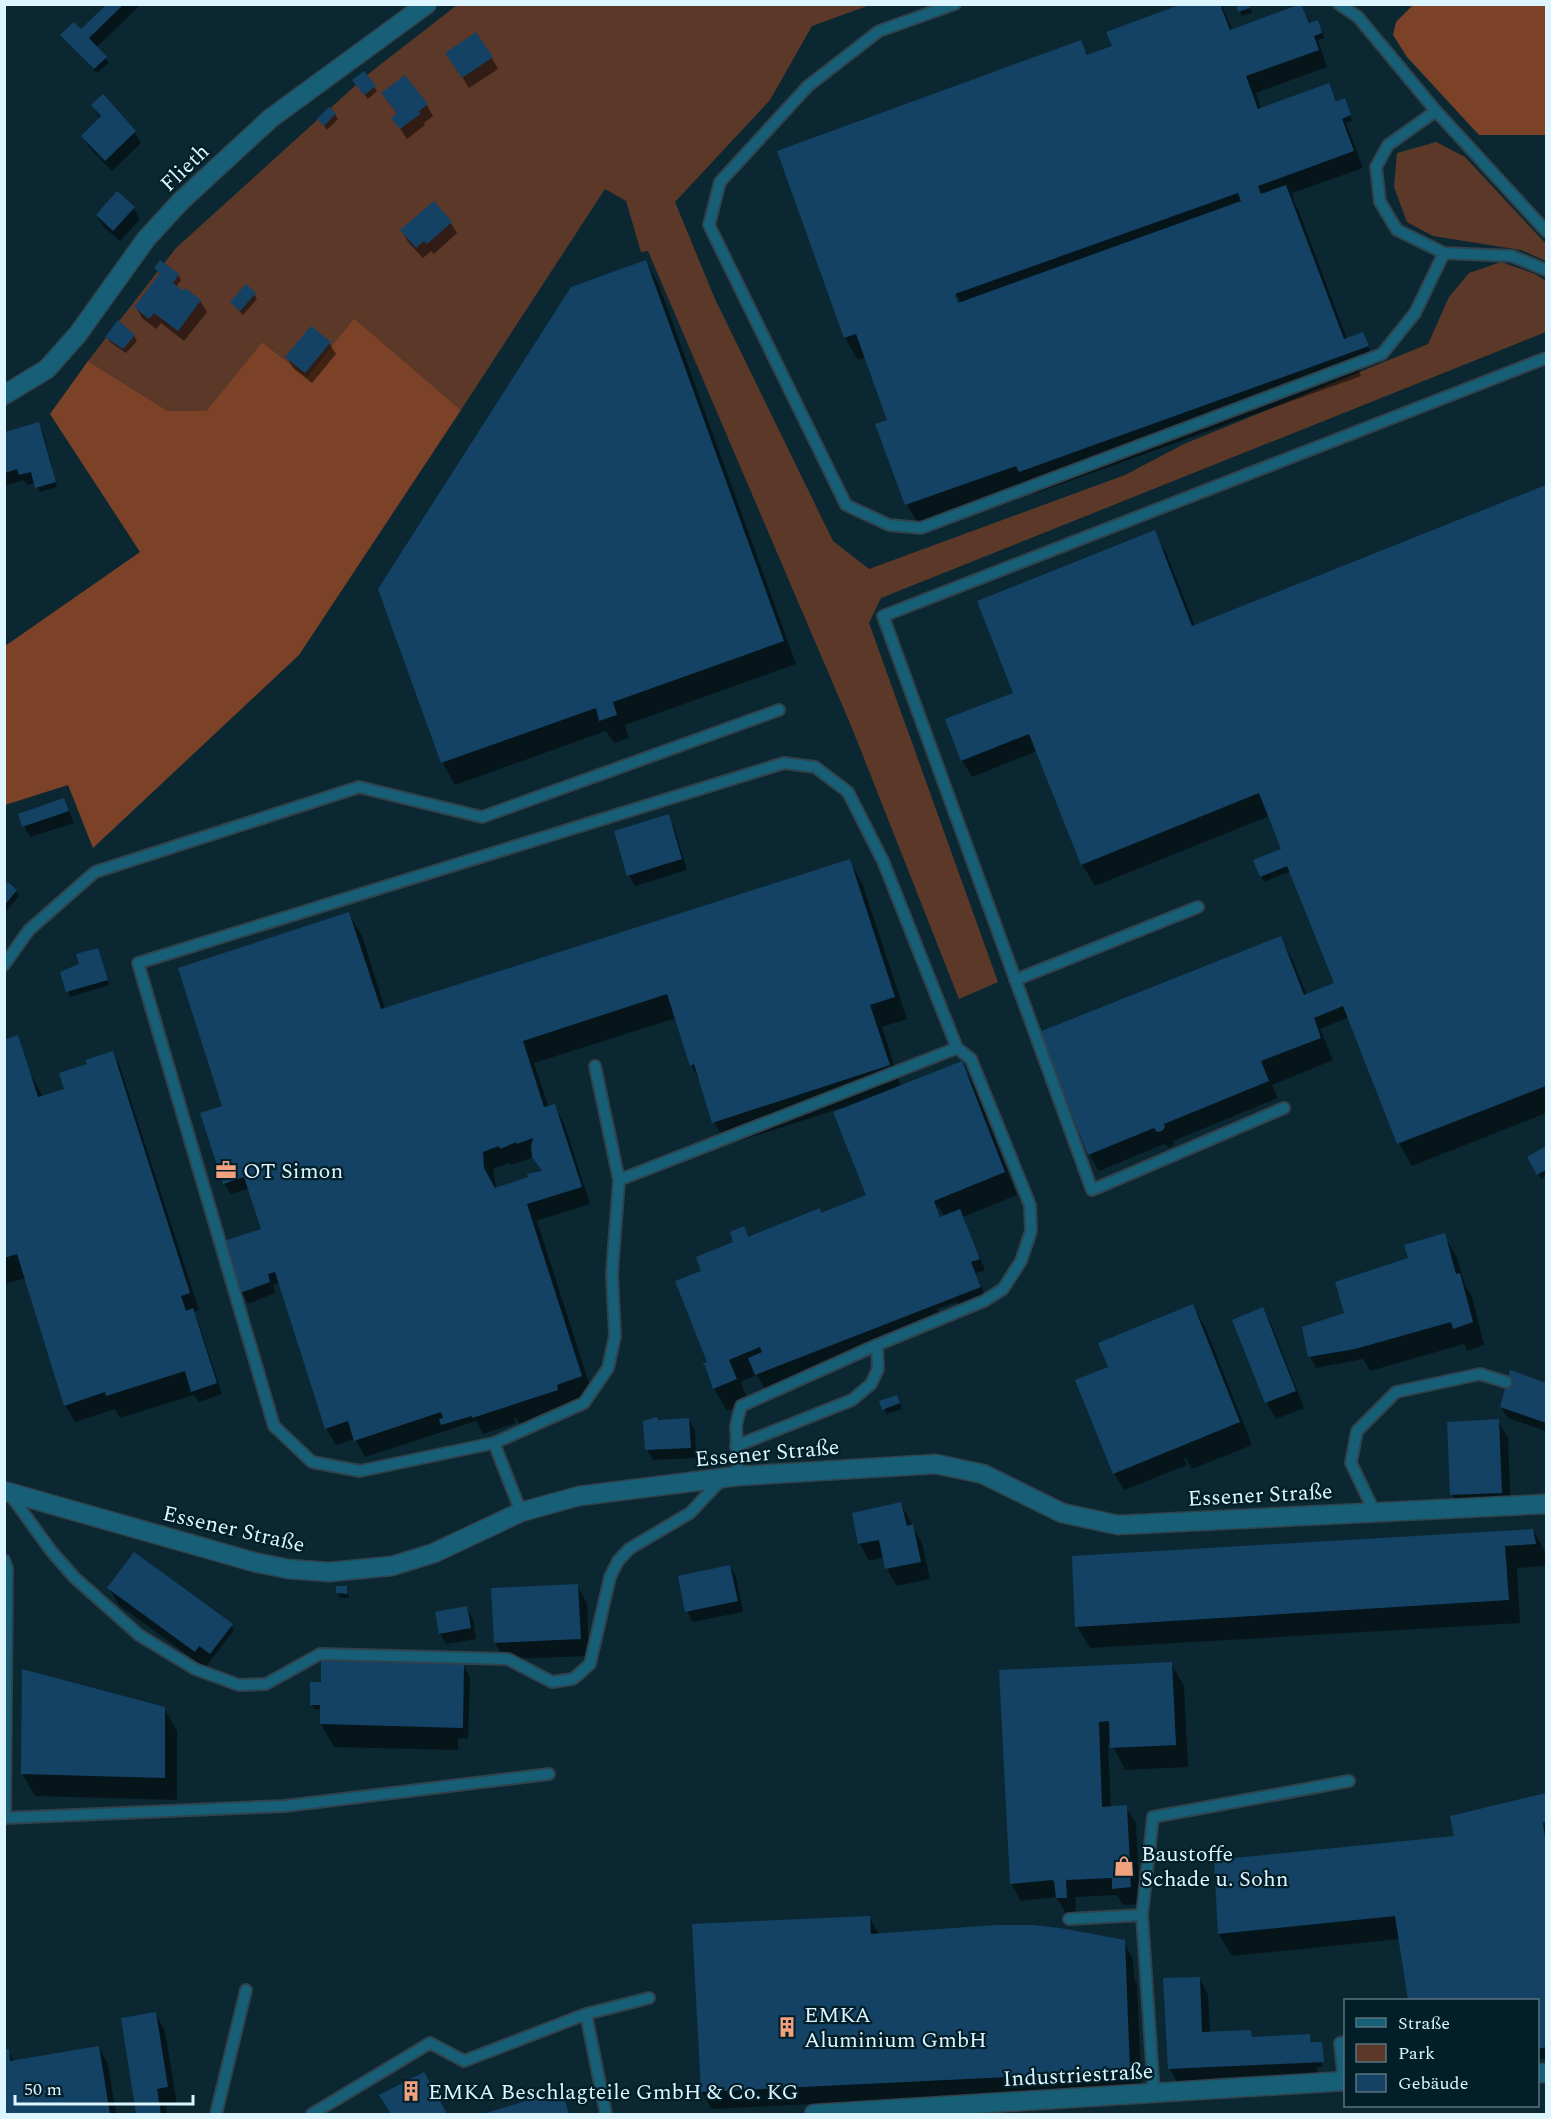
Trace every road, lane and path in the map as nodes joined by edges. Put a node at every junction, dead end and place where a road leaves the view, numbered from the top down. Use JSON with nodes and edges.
{"nodes":[{"id":1,"x":427,"y":4,"type":"edge"},
{"id":2,"x":955,"y":4,"type":"edge"},
{"id":3,"x":1339,"y":4,"type":"edge"},
{"id":4,"x":1436,"y":111,"type":"junction"},
{"id":5,"x":1546,"y":231,"type":"edge"},
{"id":6,"x":1444,"y":253,"type":"junction"},
{"id":7,"x":1546,"y":270,"type":"edge"},
{"id":8,"x":1546,"y":358,"type":"edge"},
{"id":9,"x":4,"y":395,"type":"edge"},
{"id":10,"x":779,"y":710,"type":"dead end"},
{"id":11,"x":1198,"y":907,"type":"dead end"},
{"id":12,"x":4,"y":965,"type":"edge"},
{"id":13,"x":1015,"y":980,"type":"junction"},
{"id":14,"x":957,"y":1048,"type":"junction"},
{"id":15,"x":595,"y":1066,"type":"dead end"},
{"id":16,"x":1284,"y":1108,"type":"dead end"},
{"id":17,"x":619,"y":1180,"type":"junction"},
{"id":18,"x":877,"y":1345,"type":"junction"},
{"id":19,"x":1506,"y":1382,"type":"dead end"},
{"id":20,"x":494,"y":1443,"type":"junction"},
{"id":21,"x":736,"y":1446,"type":"junction"},
{"id":22,"x":731,"y":1477,"type":"junction"},
{"id":23,"x":7,"y":1492,"type":"edge"},
{"id":24,"x":1546,"y":1504,"type":"edge"},
{"id":25,"x":521,"y":1512,"type":"junction"},
{"id":26,"x":1375,"y":1513,"type":"junction"},
{"id":27,"x":4,"y":1560,"type":"edge"},
{"id":28,"x":549,"y":1774,"type":"dead end"},
{"id":29,"x":1349,"y":1781,"type":"dead end"},
{"id":30,"x":1142,"y":1915,"type":"junction"},
{"id":31,"x":1069,"y":1919,"type":"dead end"},
{"id":32,"x":246,"y":1990,"type":"dead end"},
{"id":33,"x":648,"y":1998,"type":"dead end"},
{"id":34,"x":586,"y":2013,"type":"junction"},
{"id":35,"x":1344,"y":2042,"type":"edge"},
{"id":36,"x":1344,"y":2073,"type":"edge"},
{"id":37,"x":1344,"y":2081,"type":"edge"},
{"id":38,"x":1154,"y":2094,"type":"junction"},
{"id":39,"x":216,"y":2115,"type":"edge"},
{"id":40,"x":312,"y":2115,"type":"edge"},
{"id":41,"x":606,"y":2115,"type":"edge"},
{"id":42,"x":814,"y":2115,"type":"edge"}],
"edges":[{"from":1,"to":9,"type":"street","name":"Flieth"},
{"from":2,"to":6,"type":"lane"},
{"from":3,"to":4,"type":"lane"},
{"from":4,"to":5,"type":"lane"},
{"from":4,"to":6,"type":"lane"},
{"from":6,"to":7,"type":"lane"},
{"from":8,"to":13,"type":"lane"},
{"from":10,"to":12,"type":"lane"},
{"from":11,"to":13,"type":"lane"},
{"from":13,"to":16,"type":"lane"},
{"from":14,"to":17,"type":"lane"},
{"from":14,"to":18,"type":"lane"},
{"from":14,"to":20,"type":"lane"},
{"from":15,"to":17,"type":"lane"},
{"from":17,"to":20,"type":"lane"},
{"from":18,"to":21,"type":"lane"},
{"from":18,"to":21,"type":"lane"},
{"from":19,"to":26,"type":"lane"},
{"from":20,"to":25,"type":"lane"},
{"from":21,"to":22,"type":"lane"},
{"from":22,"to":23,"type":"lane"},
{"from":22,"to":25,"type":"street","name":"Essener Straße"},
{"from":22,"to":26,"type":"street","name":"Essener Straße"},
{"from":23,"to":25,"type":"street","name":"Essener Straße"},
{"from":24,"to":26,"type":"street","name":"Essener Straße"},
{"from":27,"to":28,"type":"lane"},
{"from":29,"to":30,"type":"lane"},
{"from":30,"to":31,"type":"lane"},
{"from":30,"to":38,"type":"lane"},
{"from":32,"to":39,"type":"lane"},
{"from":33,"to":34,"type":"lane"},
{"from":34,"to":40,"type":"lane"},
{"from":34,"to":41,"type":"lane"},
{"from":35,"to":36,"type":"lane"},
{"from":37,"to":38,"type":"street","name":"Industriestraße"},
{"from":38,"to":42,"type":"street","name":"Industriestraße"}]}
